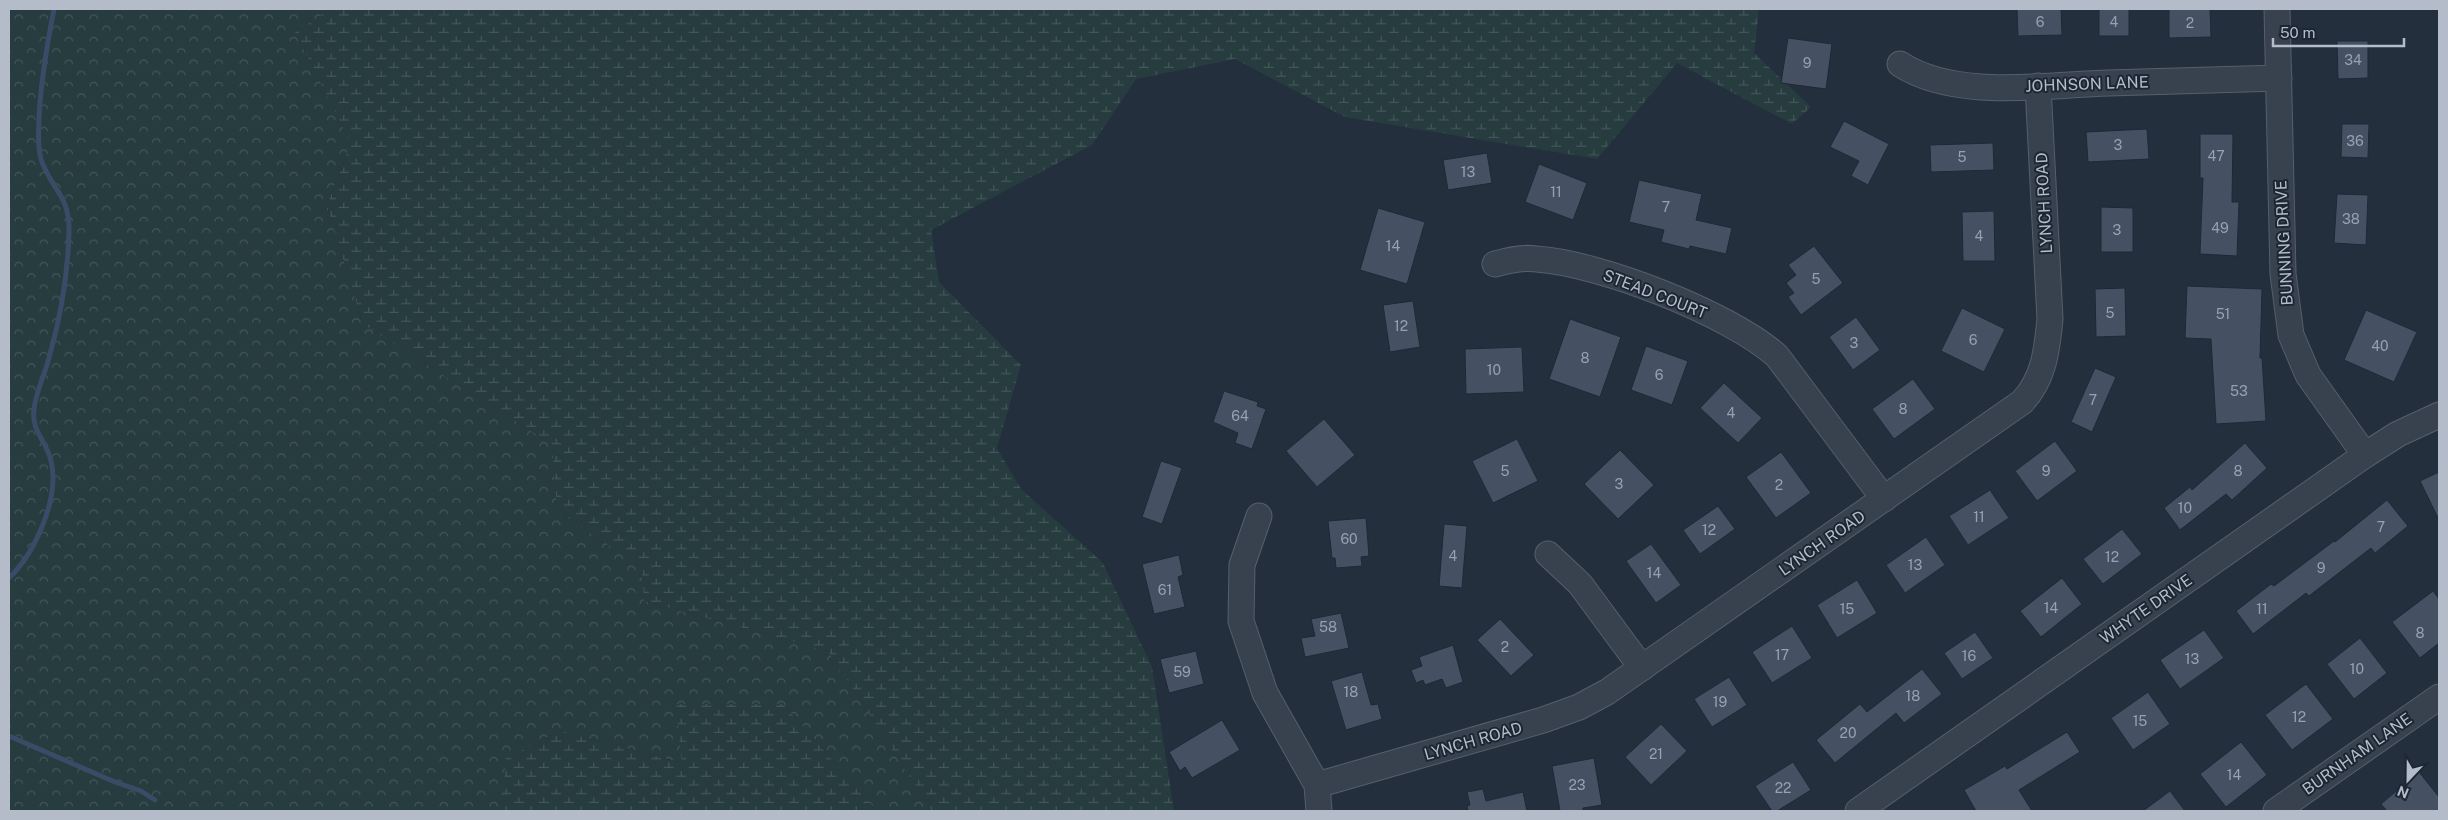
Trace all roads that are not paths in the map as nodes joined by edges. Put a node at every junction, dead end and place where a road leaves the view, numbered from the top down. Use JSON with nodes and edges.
{"nodes":[{"id":1,"x":2277,"y":9,"type":"edge"},
{"id":2,"x":1900,"y":64,"type":"dead end"},
{"id":3,"x":2278,"y":78,"type":"junction"},
{"id":4,"x":2038,"y":86,"type":"junction"},
{"id":5,"x":1495,"y":264,"type":"dead end"},
{"id":6,"x":2439,"y":415,"type":"edge"},
{"id":7,"x":2365,"y":456,"type":"junction"},
{"id":8,"x":1884,"y":499,"type":"junction"},
{"id":9,"x":1259,"y":516,"type":"dead end"},
{"id":10,"x":1548,"y":554,"type":"dead end"},
{"id":11,"x":1642,"y":668,"type":"junction"},
{"id":12,"x":2439,"y":697,"type":"edge"},
{"id":13,"x":1316,"y":786,"type":"junction"},
{"id":14,"x":1319,"y":811,"type":"edge"},
{"id":15,"x":1858,"y":811,"type":"edge"},
{"id":16,"x":2276,"y":811,"type":"edge"}],
"edges":[{"from":1,"to":3,"type":"street","name":"BUNNING DRIVE"},
{"from":2,"to":4,"type":"street","name":"JOHNSON LANE"},
{"from":3,"to":4,"type":"street","name":"JOHNSON LANE"},
{"from":3,"to":7,"type":"street","name":"BUNNING DRIVE"},
{"from":4,"to":8,"type":"street","name":"LYNCH ROAD"},
{"from":5,"to":8,"type":"street","name":"STEAD COURT"},
{"from":6,"to":7,"type":"street","name":"WHYTE DRIVE"},
{"from":7,"to":15,"type":"street","name":"WHYTE DRIVE"},
{"from":8,"to":11,"type":"street","name":"LYNCH ROAD"},
{"from":9,"to":13,"type":"street"},
{"from":10,"to":11,"type":"street"},
{"from":11,"to":13,"type":"street","name":"LYNCH ROAD"},
{"from":12,"to":16,"type":"street","name":"BURNHAM LANE"},
{"from":13,"to":14,"type":"street"}]}
